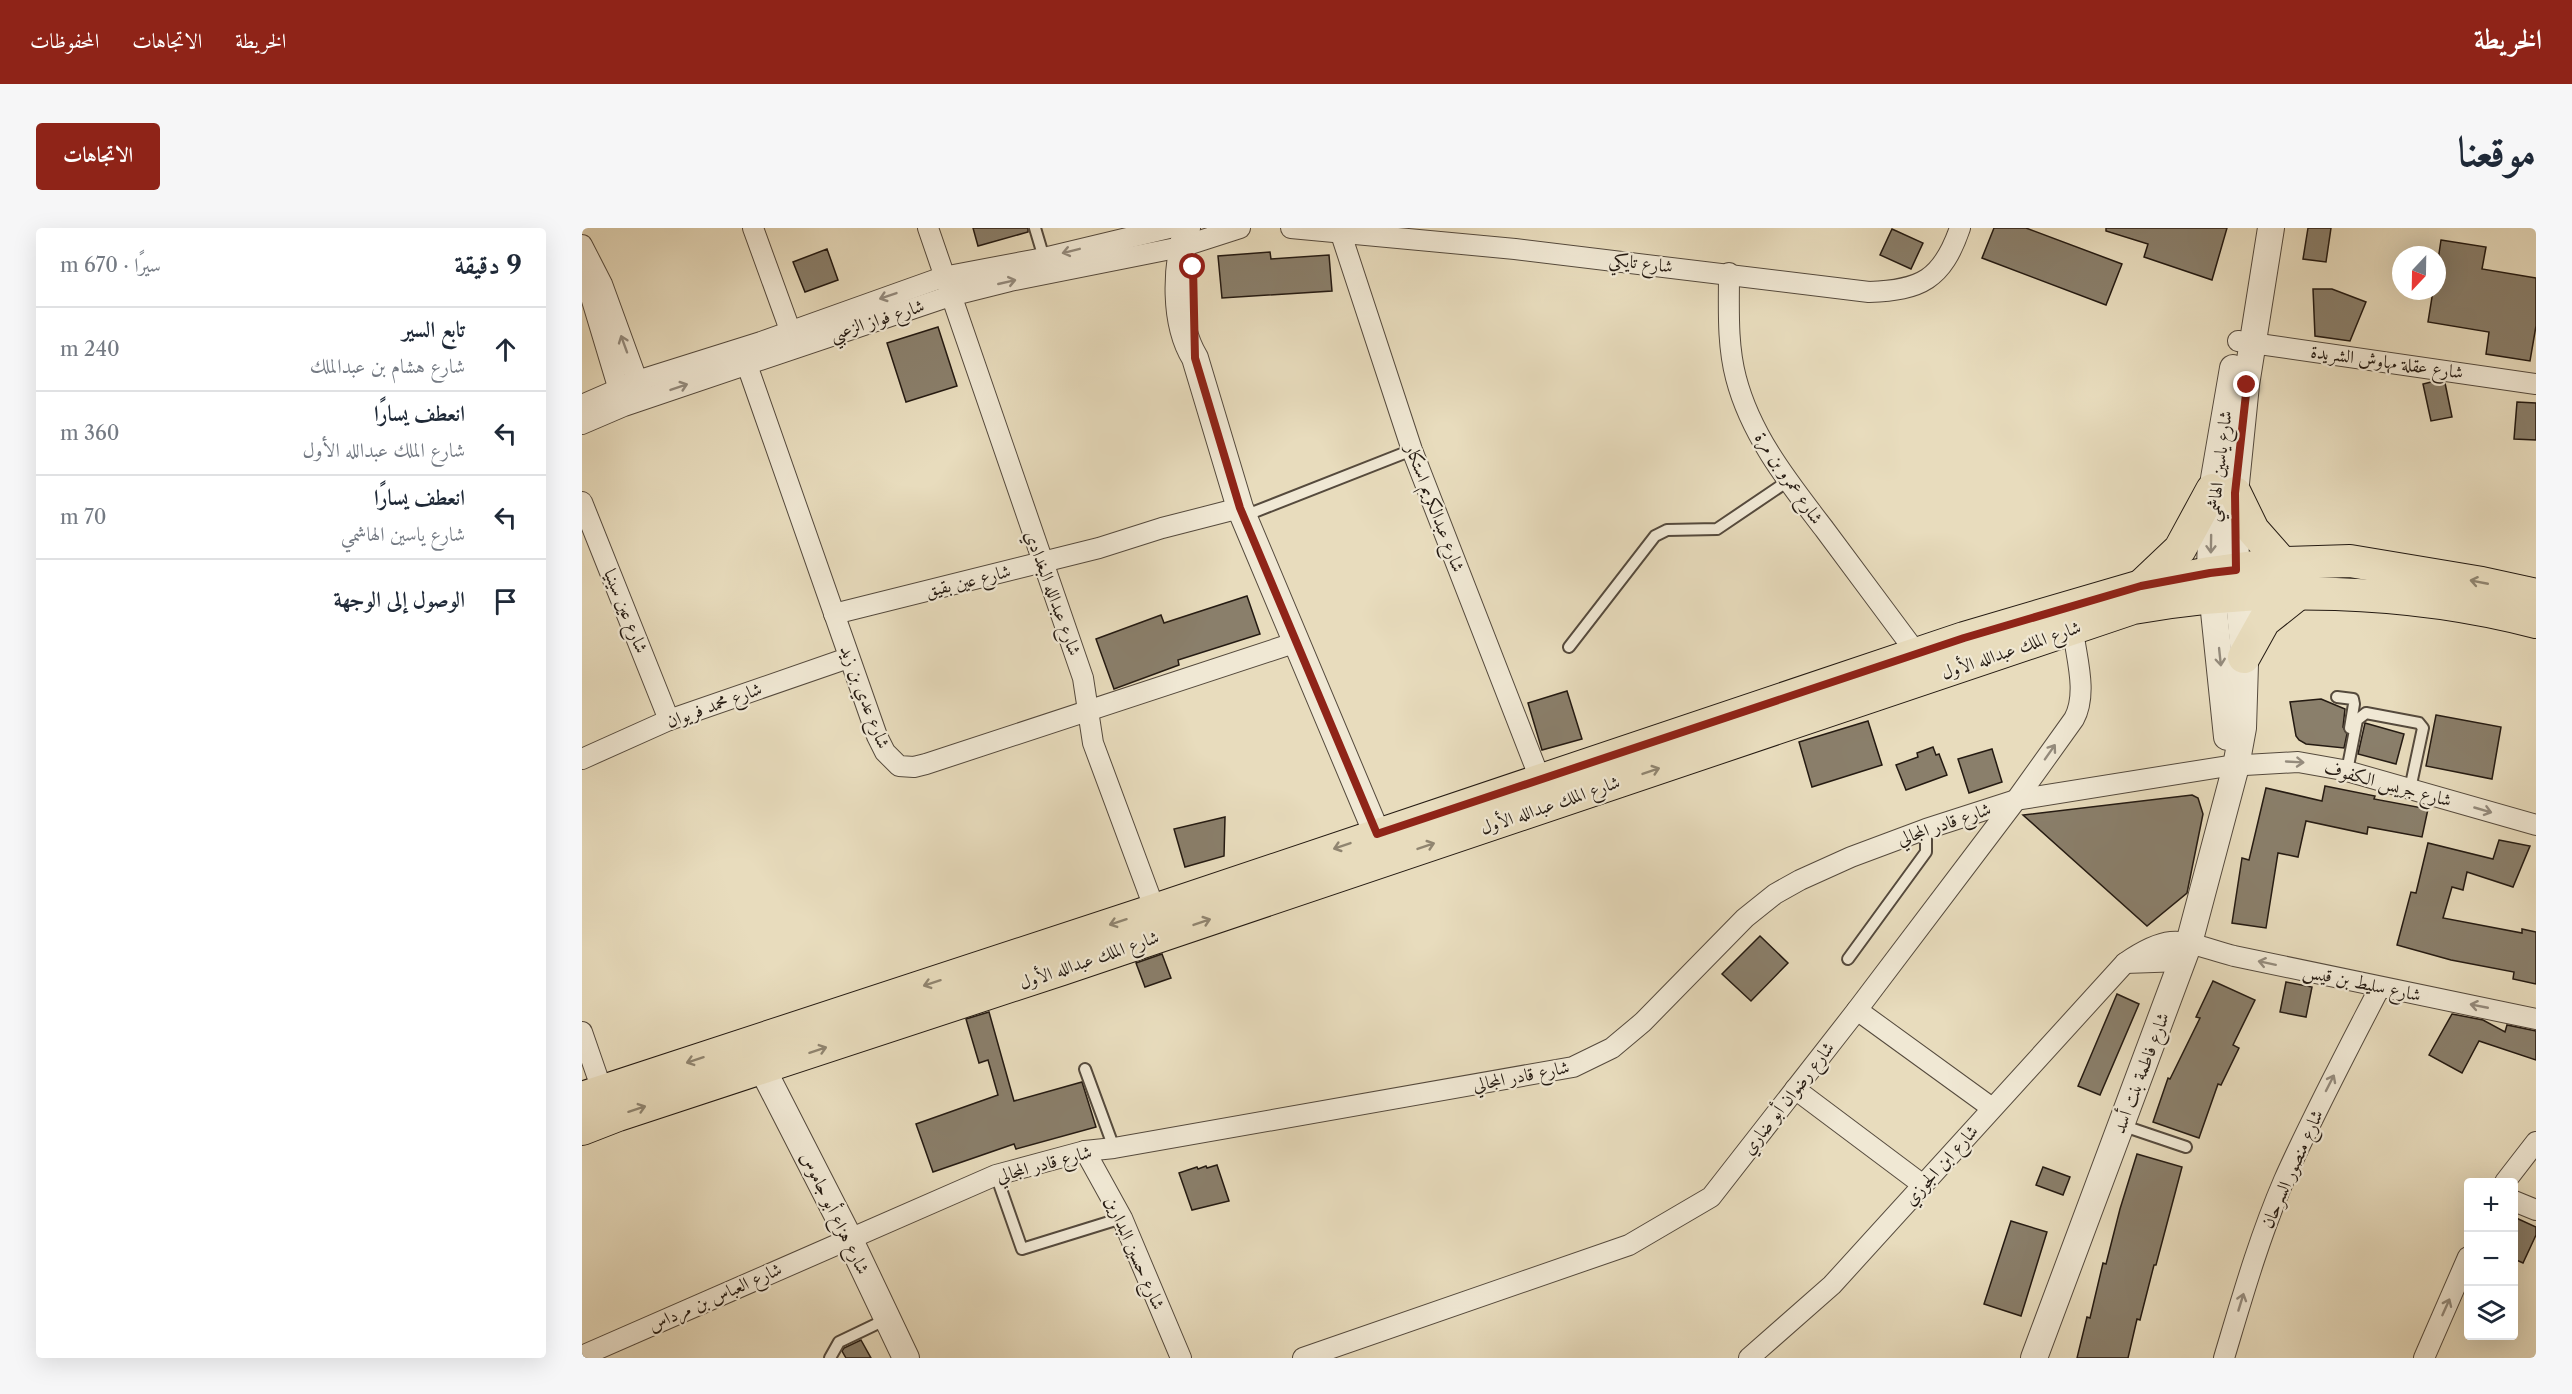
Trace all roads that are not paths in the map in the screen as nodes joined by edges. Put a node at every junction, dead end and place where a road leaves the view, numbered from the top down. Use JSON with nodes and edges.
{"nodes":[{"id":1,"x":753,"y":228,"type":"edge"},
{"id":2,"x":928,"y":228,"type":"edge"},
{"id":3,"x":1035,"y":228,"type":"edge"},
{"id":4,"x":1240,"y":228,"type":"edge"},
{"id":5,"x":1291,"y":228,"type":"edge"},
{"id":6,"x":1960,"y":228,"type":"edge"},
{"id":7,"x":2257,"y":228,"type":"edge"},
{"id":8,"x":2271,"y":228,"type":"edge"},
{"id":9,"x":1340,"y":230,"type":"edge"},
{"id":10,"x":1187,"y":235,"type":"edge"},
{"id":11,"x":582,"y":245,"type":"edge"},
{"id":12,"x":1044,"y":258,"type":"junction"},
{"id":13,"x":582,"y":267,"type":"edge"},
{"id":14,"x":1729,"y":273,"type":"junction"},
{"id":15,"x":946,"y":287,"type":"junction"},
{"id":16,"x":793,"y":338,"type":"junction"},
{"id":17,"x":2245,"y":342,"type":"junction"},
{"id":18,"x":747,"y":365,"type":"junction"},
{"id":19,"x":2536,"y":384,"type":"edge"},
{"id":20,"x":641,"y":390,"type":"junction"},
{"id":21,"x":621,"y":397,"type":"junction"},
{"id":22,"x":582,"y":405,"type":"edge"},
{"id":23,"x":582,"y":424,"type":"edge"},
{"id":24,"x":1412,"y":450,"type":"junction"},
{"id":25,"x":1788,"y":481,"type":"junction"},
{"id":26,"x":2224,"y":492,"type":"junction"},
{"id":27,"x":582,"y":502,"type":"edge"},
{"id":28,"x":1242,"y":512,"type":"junction"},
{"id":29,"x":1041,"y":562,"type":"junction"},
{"id":30,"x":2282,"y":563,"type":"junction"},
{"id":31,"x":2225,"y":585,"type":"junction"},
{"id":32,"x":2141,"y":586,"type":"junction"},
{"id":33,"x":2298,"y":594,"type":"junction"},
{"id":34,"x":2536,"y":595,"type":"edge"},
{"id":35,"x":834,"y":614,"type":"junction"},
{"id":36,"x":2536,"y":622,"type":"edge"},
{"id":37,"x":2073,"y":630,"type":"junction"},
{"id":38,"x":1297,"y":642,"type":"junction"},
{"id":39,"x":1569,"y":647,"type":"dead end"},
{"id":40,"x":1918,"y":655,"type":"junction"},
{"id":41,"x":2244,"y":657,"type":"junction"},
{"id":42,"x":848,"y":658,"type":"junction"},
{"id":43,"x":2337,"y":697,"type":"dead end"},
{"id":44,"x":1089,"y":712,"type":"junction"},
{"id":45,"x":669,"y":720,"type":"junction"},
{"id":46,"x":582,"y":759,"type":"edge"},
{"id":47,"x":2345,"y":770,"type":"junction"},
{"id":48,"x":2232,"y":771,"type":"junction"},
{"id":49,"x":1540,"y":779,"type":"junction"},
{"id":50,"x":2410,"y":789,"type":"junction"},
{"id":51,"x":2016,"y":800,"type":"junction"},
{"id":52,"x":2536,"y":825,"type":"edge"},
{"id":53,"x":1926,"y":828,"type":"junction"},
{"id":54,"x":1377,"y":834,"type":"junction"},
{"id":55,"x":1155,"y":910,"type":"junction"},
{"id":56,"x":2186,"y":952,"type":"junction"},
{"id":57,"x":1848,"y":959,"type":"dead end"},
{"id":58,"x":2380,"y":987,"type":"junction"},
{"id":59,"x":1857,"y":1010,"type":"junction"},
{"id":60,"x":2536,"y":1019,"type":"edge"},
{"id":61,"x":582,"y":1032,"type":"edge"},
{"id":62,"x":762,"y":1068,"type":"junction"},
{"id":63,"x":1085,"y":1069,"type":"dead end"},
{"id":64,"x":1795,"y":1089,"type":"junction"},
{"id":65,"x":592,"y":1094,"type":"edge"},
{"id":66,"x":1992,"y":1108,"type":"junction"},
{"id":67,"x":2121,"y":1125,"type":"junction"},
{"id":68,"x":582,"y":1129,"type":"edge"},
{"id":69,"x":2536,"y":1142,"type":"edge"},
{"id":70,"x":2186,"y":1147,"type":"dead end"},
{"id":71,"x":1114,"y":1148,"type":"junction"},
{"id":72,"x":1085,"y":1151,"type":"junction"},
{"id":73,"x":996,"y":1175,"type":"junction"},
{"id":74,"x":2508,"y":1178,"type":"edge"},
{"id":75,"x":1923,"y":1185,"type":"junction"},
{"id":76,"x":2518,"y":1203,"type":"edge"},
{"id":77,"x":2536,"y":1210,"type":"edge"},
{"id":78,"x":1122,"y":1218,"type":"junction"},
{"id":79,"x":849,"y":1238,"type":"junction"},
{"id":80,"x":2464,"y":1268,"type":"edge"},
{"id":81,"x":887,"y":1319,"type":"junction"},
{"id":82,"x":582,"y":1356,"type":"edge"},
{"id":83,"x":830,"y":1358,"type":"edge"},
{"id":84,"x":906,"y":1358,"type":"edge"},
{"id":85,"x":1181,"y":1358,"type":"edge"},
{"id":86,"x":1303,"y":1358,"type":"edge"},
{"id":87,"x":1749,"y":1358,"type":"edge"},
{"id":88,"x":2034,"y":1358,"type":"edge"},
{"id":89,"x":2224,"y":1358,"type":"edge"},
{"id":90,"x":2424,"y":1358,"type":"edge"}],
"edges":[{"from":1,"to":16,"type":"street"},
{"from":2,"to":15,"type":"street","name":"شارع عبدالله البغدادي"},
{"from":3,"to":12,"type":"lane"},
{"from":4,"to":10,"type":"street"},
{"from":5,"to":9,"type":"street","name":"شارع تايكي"},
{"from":6,"to":14,"type":"street","name":"شارع تايكي"},
{"from":7,"to":17,"type":"street","name":"شارع ياسين الهاشمي"},
{"from":8,"to":17,"type":"street","name":"شارع ياسين الهاشمي"},
{"from":9,"to":14,"type":"street","name":"شارع تايكي"},
{"from":9,"to":24,"type":"street","name":"شارع عبدالكريم استكار"},
{"from":10,"to":12,"type":"street","name":"شارع فواز الزعبي","one_way":true},
{"from":15,"to":10,"type":"street","name":"شارع فواز الزعبي","one_way":true},
{"from":10,"to":28,"type":"street"},
{"from":20,"to":11,"type":"street","one_way":true},
{"from":12,"to":15,"type":"street","name":"شارع فواز الزعبي"},
{"from":13,"to":21,"type":"street"},
{"from":14,"to":25,"type":"street","name":"شارع عمرو بن مرة"},
{"from":15,"to":16,"type":"street","name":"شارع فواز الزعبي"},
{"from":15,"to":29,"type":"street","name":"شارع عبدالله البغدادي"},
{"from":16,"to":18,"type":"street","name":"شارع فواز الزعبي"},
{"from":16,"to":20,"type":"street","name":"شارع فواز الزعبي"},
{"from":17,"to":19,"type":"street","name":"شارع عقلة مهاوش الشريدة"},
{"from":17,"to":26,"type":"street","name":"شارع ياسين الهاشمي"},
{"from":20,"to":18,"type":"street","name":"شارع فواز الزعبي","one_way":true},
{"from":18,"to":35,"type":"street","name":"شارع عدي بن زيد"},
{"from":20,"to":21,"type":"street","name":"شارع فواز الزعبي"},
{"from":21,"to":22,"type":"street","name":"شارع فواز الزعبي"},
{"from":21,"to":23,"type":"street","name":"شارع فواز الزعبي"},
{"from":24,"to":28,"type":"lane"},
{"from":24,"to":49,"type":"street","name":"شارع عبدالكريم استكار"},
{"from":25,"to":39,"type":"lane"},
{"from":25,"to":40,"type":"street","name":"شارع عمرو بن مرة"},
{"from":26,"to":30,"type":"main road"},
{"from":26,"to":31,"type":"street","name":"شارع ياسين الهاشمي"},
{"from":26,"to":32,"type":"main road"},
{"from":27,"to":45,"type":"street","name":"شارع عين سينيا"},
{"from":28,"to":29,"type":"street","name":"شارع عين بقيق"},
{"from":28,"to":38,"type":"street"},
{"from":29,"to":35,"type":"street","name":"شارع عين بقيق"},
{"from":29,"to":44,"type":"street","name":"شارع عبدالله البغدادي"},
{"from":30,"to":31,"type":"main road","name":"شارع الملك عبدالله الأول"},
{"from":34,"to":30,"type":"main road","name":"شارع الملك عبدالله الأول","one_way":true},
{"from":31,"to":32,"type":"main road","name":"شارع الملك عبدالله الأول"},
{"from":31,"to":33,"type":"main road","name":"شارع الملك عبدالله الأول"},
{"from":31,"to":37,"type":"main road","name":"شارع الملك عبدالله الأول"},
{"from":31,"to":41,"type":"street","name":"شارع فاطمة بنت أسد"},
{"from":31,"to":48,"type":"street","name":"شارع فاطمة بنت أسد","one_way":true},
{"from":32,"to":40,"type":"main road","name":"شارع الملك عبدالله الأول"},
{"from":33,"to":36,"type":"main road","name":"شارع الملك عبدالله الأول"},
{"from":33,"to":41,"type":"main road"},
{"from":35,"to":42,"type":"street","name":"شارع عدي بن زيد"},
{"from":51,"to":37,"type":"street","name":"شارع رضوان أبو ضاري","one_way":true},
{"from":62,"to":37,"type":"main road","name":"شارع الملك عبدالله الأول","one_way":true},
{"from":38,"to":44,"type":"street","name":"شارع عدي بن زيد"},
{"from":38,"to":54,"type":"street"},
{"from":40,"to":49,"type":"main road","name":"شارع الملك عبدالله الأول"},
{"from":41,"to":48,"type":"street","name":"شارع فاطمة بنت أسد"},
{"from":42,"to":44,"type":"street","name":"شارع عدي بن زيد"},
{"from":42,"to":45,"type":"street","name":"شارع محمد فريوان"},
{"from":43,"to":47,"type":"lane"},
{"from":44,"to":55,"type":"street","name":"شارع عبدالله البغدادي"},
{"from":45,"to":46,"type":"street","name":"شارع محمد فريوان"},
{"from":48,"to":47,"type":"street","name":"شارع جريس الكفوف","one_way":true},
{"from":47,"to":50,"type":"street","name":"شارع جريس الكفوف"},
{"from":47,"to":50,"type":"lane"},
{"from":48,"to":51,"type":"street","name":"شارع قادر المجالي"},
{"from":48,"to":56,"type":"street","name":"شارع فاطمة بنت أسد"},
{"from":49,"to":54,"type":"main road","name":"شارع الملك عبدالله الأول"},
{"from":50,"to":52,"type":"street","name":"شارع جريس الكفوف","one_way":true},
{"from":51,"to":53,"type":"street","name":"شارع قادر المجالي"},
{"from":51,"to":59,"type":"street","name":"شارع رضوان أبو ضاري"},
{"from":53,"to":57,"type":"lane"},
{"from":53,"to":71,"type":"street","name":"شارع قادر المجالي"},
{"from":54,"to":55,"type":"main road","name":"شارع الملك عبدالله الأول","one_way":true},
{"from":55,"to":65,"type":"main road","name":"شارع الملك عبدالله الأول","one_way":true},
{"from":58,"to":56,"type":"street","name":"شارع سليط بن قيس","one_way":true},
{"from":56,"to":66,"type":"street","name":"شارع ابن الجوزي"},
{"from":56,"to":67,"type":"street","name":"شارع فاطمة بنت أسد"},
{"from":60,"to":58,"type":"street","name":"شارع سليط بن قيس","one_way":true},
{"from":89,"to":58,"type":"street","name":"شارع منصور السرحان","one_way":true},
{"from":59,"to":64,"type":"street","name":"شارع رضوان أبو ضاري"},
{"from":59,"to":66,"type":"street"},
{"from":61,"to":65,"type":"street"},
{"from":68,"to":62,"type":"main road","name":"شارع الملك عبدالله الأول","one_way":true},
{"from":62,"to":79,"type":"street","name":"شارع هزاع أبو جاموس"},
{"from":63,"to":71,"type":"lane"},
{"from":64,"to":75,"type":"street"},
{"from":64,"to":86,"type":"street","name":"شارع رضوان أبو ضاري"},
{"from":66,"to":75,"type":"street","name":"شارع ابن الجوزي"},
{"from":67,"to":70,"type":"lane"},
{"from":67,"to":88,"type":"street","name":"شارع فاطمة بنت أسد"},
{"from":69,"to":74,"type":"street"},
{"from":71,"to":72,"type":"street","name":"شارع قادر المجالي"},
{"from":72,"to":73,"type":"street","name":"شارع قادر المجالي"},
{"from":72,"to":78,"type":"street","name":"شارع حسين البدارين"},
{"from":73,"to":78,"type":"lane"},
{"from":73,"to":79,"type":"street","name":"شارع قادر المجالي"},
{"from":75,"to":87,"type":"street","name":"شارع ابن الجوزي"},
{"from":76,"to":77,"type":"street"},
{"from":78,"to":85,"type":"street","name":"شارع حسين البدارين"},
{"from":79,"to":81,"type":"street","name":"شارع هزاع أبو جاموس"},
{"from":79,"to":82,"type":"street","name":"شارع العباس بن مرداس"},
{"from":90,"to":80,"type":"street","one_way":true},
{"from":81,"to":83,"type":"lane"},
{"from":81,"to":84,"type":"street","name":"شارع هزاع أبو جاموس"}]}
